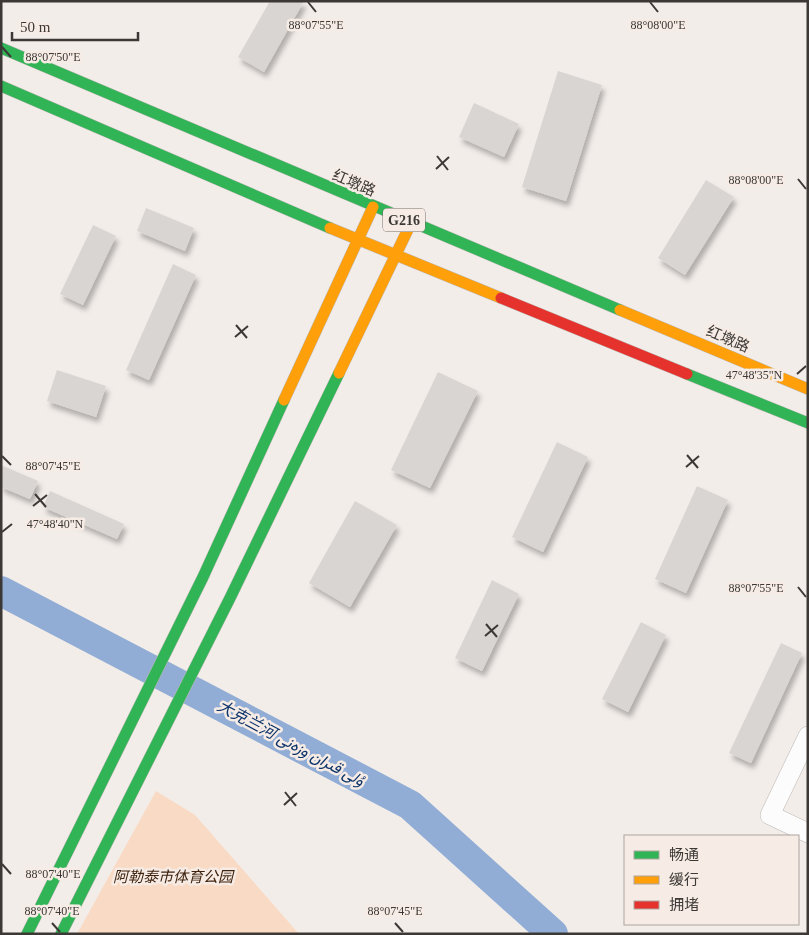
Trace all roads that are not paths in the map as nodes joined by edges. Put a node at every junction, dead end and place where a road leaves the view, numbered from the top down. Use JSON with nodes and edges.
{"nodes":[{"id":1,"x":1,"y":48,"type":"edge"},
{"id":2,"x":1,"y":86,"type":"edge"},
{"id":3,"x":372,"y":207,"type":"junction"},
{"id":4,"x":412,"y":223,"type":"junction"},
{"id":5,"x":356,"y":239,"type":"junction"},
{"id":6,"x":396,"y":256,"type":"junction"},
{"id":7,"x":808,"y":389,"type":"edge"},
{"id":8,"x":808,"y":423,"type":"edge"},
{"id":9,"x":808,"y":736,"type":"edge"},
{"id":10,"x":808,"y":833,"type":"edge"},
{"id":11,"x":27,"y":934,"type":"edge"},
{"id":12,"x":61,"y":934,"type":"edge"}],
"edges":[{"from":1,"to":3,"type":"main road","name":"红墩路","number":"G216"},
{"from":2,"to":5,"type":"main road","number":"G216"},
{"from":3,"to":4,"type":"main road","name":"红墩路","number":"G216"},
{"from":3,"to":5,"type":"main road"},
{"from":4,"to":6,"type":"main road"},
{"from":4,"to":7,"type":"main road","name":"红墩路","number":"G216"},
{"from":5,"to":6,"type":"main road","number":"G216"},
{"from":5,"to":11,"type":"main road"},
{"from":6,"to":8,"type":"main road","number":"G216"},
{"from":6,"to":12,"type":"main road"},
{"from":9,"to":10,"type":"street"}]}
